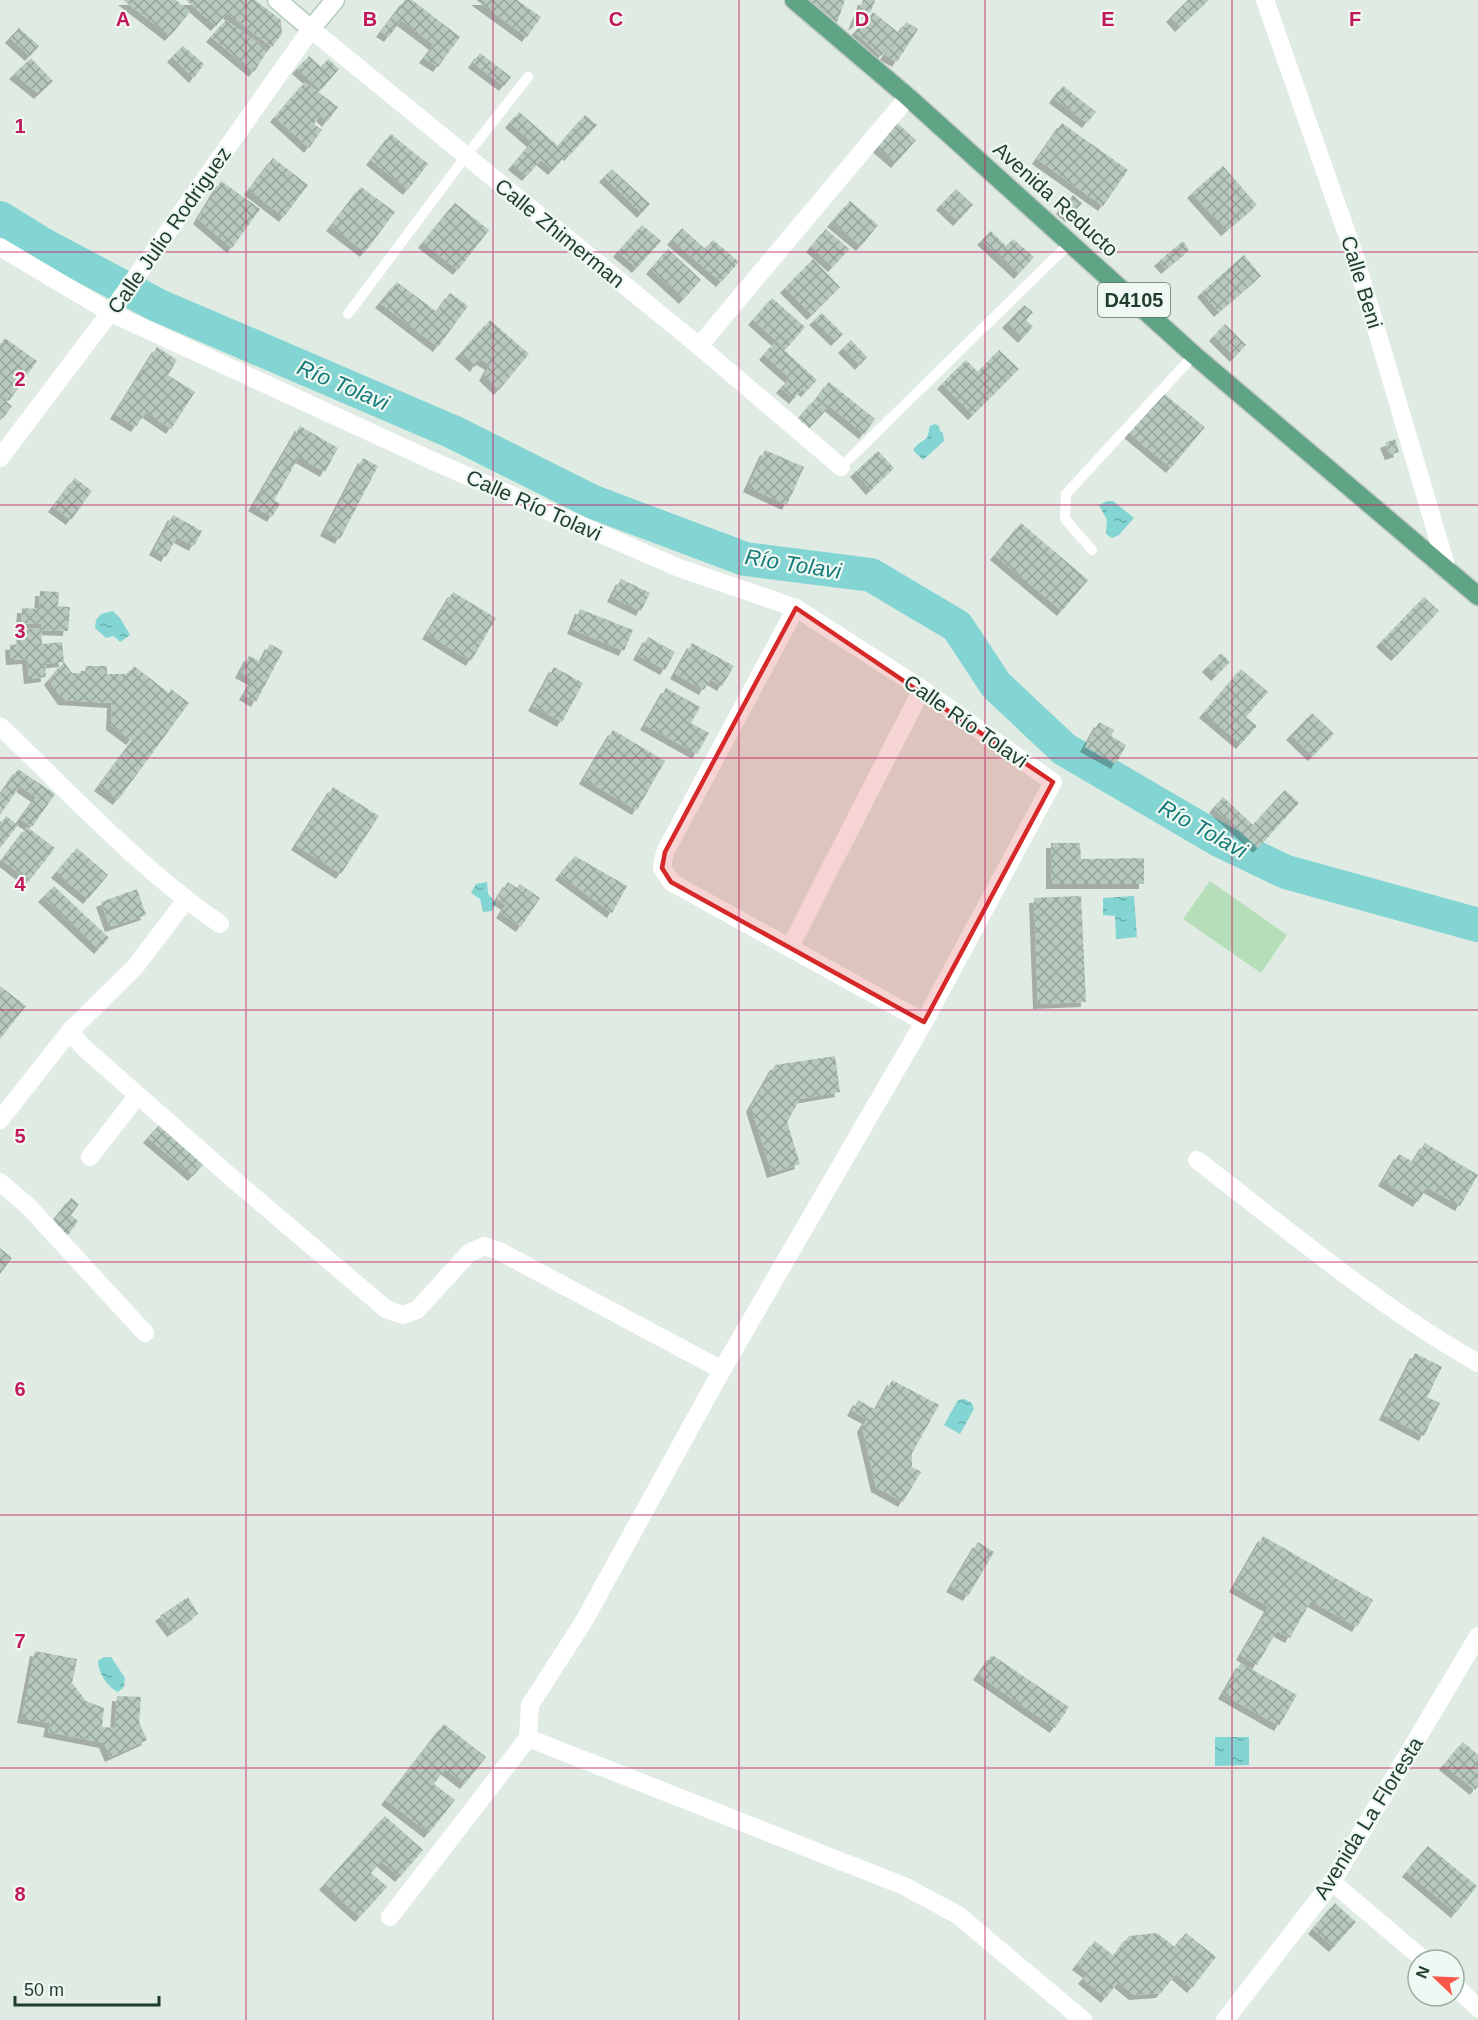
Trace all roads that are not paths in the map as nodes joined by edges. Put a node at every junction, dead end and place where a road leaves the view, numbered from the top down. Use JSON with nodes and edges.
{"nodes":[{"id":1,"x":277,"y":0,"type":"edge"},
{"id":2,"x":335,"y":0,"type":"edge"},
{"id":3,"x":794,"y":0,"type":"edge"},
{"id":4,"x":1265,"y":0,"type":"edge"},
{"id":5,"x":311,"y":29,"type":"junction"},
{"id":6,"x":528,"y":77,"type":"dead end"},
{"id":7,"x":908,"y":97,"type":"junction"},
{"id":8,"x":466,"y":156,"type":"junction"},
{"id":9,"x":1071,"y":242,"type":"junction"},
{"id":10,"x":0,"y":247,"type":"edge"},
{"id":11,"x":116,"y":305,"type":"junction"},
{"id":12,"x":348,"y":314,"type":"dead end"},
{"id":13,"x":699,"y":346,"type":"junction"},
{"id":14,"x":1194,"y":355,"type":"junction"},
{"id":15,"x":0,"y":458,"type":"edge"},
{"id":16,"x":842,"y":467,"type":"joint"},
{"id":17,"x":1092,"y":550,"type":"dead end"},
{"id":18,"x":1447,"y":569,"type":"junction"},
{"id":19,"x":1478,"y":596,"type":"edge"},
{"id":20,"x":796,"y":609,"type":"junction"},
{"id":21,"x":922,"y":689,"type":"junction"},
{"id":22,"x":0,"y":726,"type":"edge"},
{"id":23,"x":186,"y":900,"type":"junction"},
{"id":24,"x":220,"y":924,"type":"dead end"},
{"id":25,"x":790,"y":947,"type":"junction"},
{"id":26,"x":924,"y":1022,"type":"junction"},
{"id":27,"x":70,"y":1031,"type":"junction"},
{"id":28,"x":138,"y":1095,"type":"junction"},
{"id":29,"x":0,"y":1120,"type":"edge"},
{"id":30,"x":90,"y":1157,"type":"dead end"},
{"id":31,"x":1197,"y":1160,"type":"dead end"},
{"id":32,"x":0,"y":1182,"type":"edge"},
{"id":33,"x":145,"y":1333,"type":"dead end"},
{"id":34,"x":1478,"y":1363,"type":"edge"},
{"id":35,"x":722,"y":1371,"type":"junction"},
{"id":36,"x":1478,"y":1636,"type":"edge"},
{"id":37,"x":528,"y":1738,"type":"junction"},
{"id":38,"x":1332,"y":1882,"type":"junction"},
{"id":39,"x":390,"y":1917,"type":"dead end"},
{"id":40,"x":1410,"y":1948,"type":"edge"},
{"id":41,"x":1466,"y":1996,"type":"edge"},
{"id":42,"x":1478,"y":2008,"type":"edge"},
{"id":43,"x":1083,"y":2020,"type":"edge"},
{"id":44,"x":1225,"y":2020,"type":"edge"}],
"edges":[{"from":1,"to":5,"type":"street","name":"Calle Zhimerman"},
{"from":2,"to":5,"type":"street","name":"Calle Julio Rodriguez"},
{"from":3,"to":7,"type":"main road","name":"Avenida Reducto","number":"D4105"},
{"from":4,"to":18,"type":"street","name":"Calle Beni"},
{"from":5,"to":8,"type":"street","name":"Calle Zhimerman"},
{"from":5,"to":11,"type":"street","name":"Calle Julio Rodriguez"},
{"from":6,"to":8,"type":"lane"},
{"from":7,"to":9,"type":"main road","name":"Avenida Reducto","number":"D4105"},
{"from":7,"to":13,"type":"street"},
{"from":8,"to":12,"type":"lane"},
{"from":8,"to":13,"type":"street","name":"Calle Zhimerman"},
{"from":9,"to":14,"type":"main road","name":"Avenida Reducto","number":"D4105"},
{"from":9,"to":16,"type":"lane"},
{"from":10,"to":11,"type":"street","name":"Calle Río Tolavi"},
{"from":11,"to":15,"type":"street","name":"Calle Julio Rodriguez"},
{"from":11,"to":20,"type":"street","name":"Calle Río Tolavi"},
{"from":13,"to":16,"type":"street","name":"Calle Zhimerman"},
{"from":14,"to":17,"type":"lane"},
{"from":14,"to":18,"type":"main road","name":"Avenida Reducto","number":"D4105"},
{"from":18,"to":19,"type":"main road","name":"Avenida Reducto","number":"D4105"},
{"from":20,"to":21,"type":"street","name":"Calle Río Tolavi"},
{"from":20,"to":25,"type":"street"},
{"from":21,"to":25,"type":"street"},
{"from":21,"to":26,"type":"street","name":"Calle Río Tolavi"},
{"from":22,"to":23,"type":"street"},
{"from":23,"to":24,"type":"street"},
{"from":23,"to":27,"type":"street"},
{"from":25,"to":26,"type":"street"},
{"from":26,"to":35,"type":"street"},
{"from":27,"to":28,"type":"street"},
{"from":27,"to":29,"type":"street"},
{"from":28,"to":30,"type":"street"},
{"from":28,"to":35,"type":"street"},
{"from":31,"to":34,"type":"street"},
{"from":32,"to":33,"type":"street"},
{"from":35,"to":37,"type":"street"},
{"from":36,"to":38,"type":"street","name":"Avenida La Floresta"},
{"from":37,"to":39,"type":"street"},
{"from":37,"to":43,"type":"street"},
{"from":38,"to":40,"type":"street"},
{"from":38,"to":44,"type":"street","name":"Avenida La Floresta"},
{"from":41,"to":42,"type":"street"}]}
